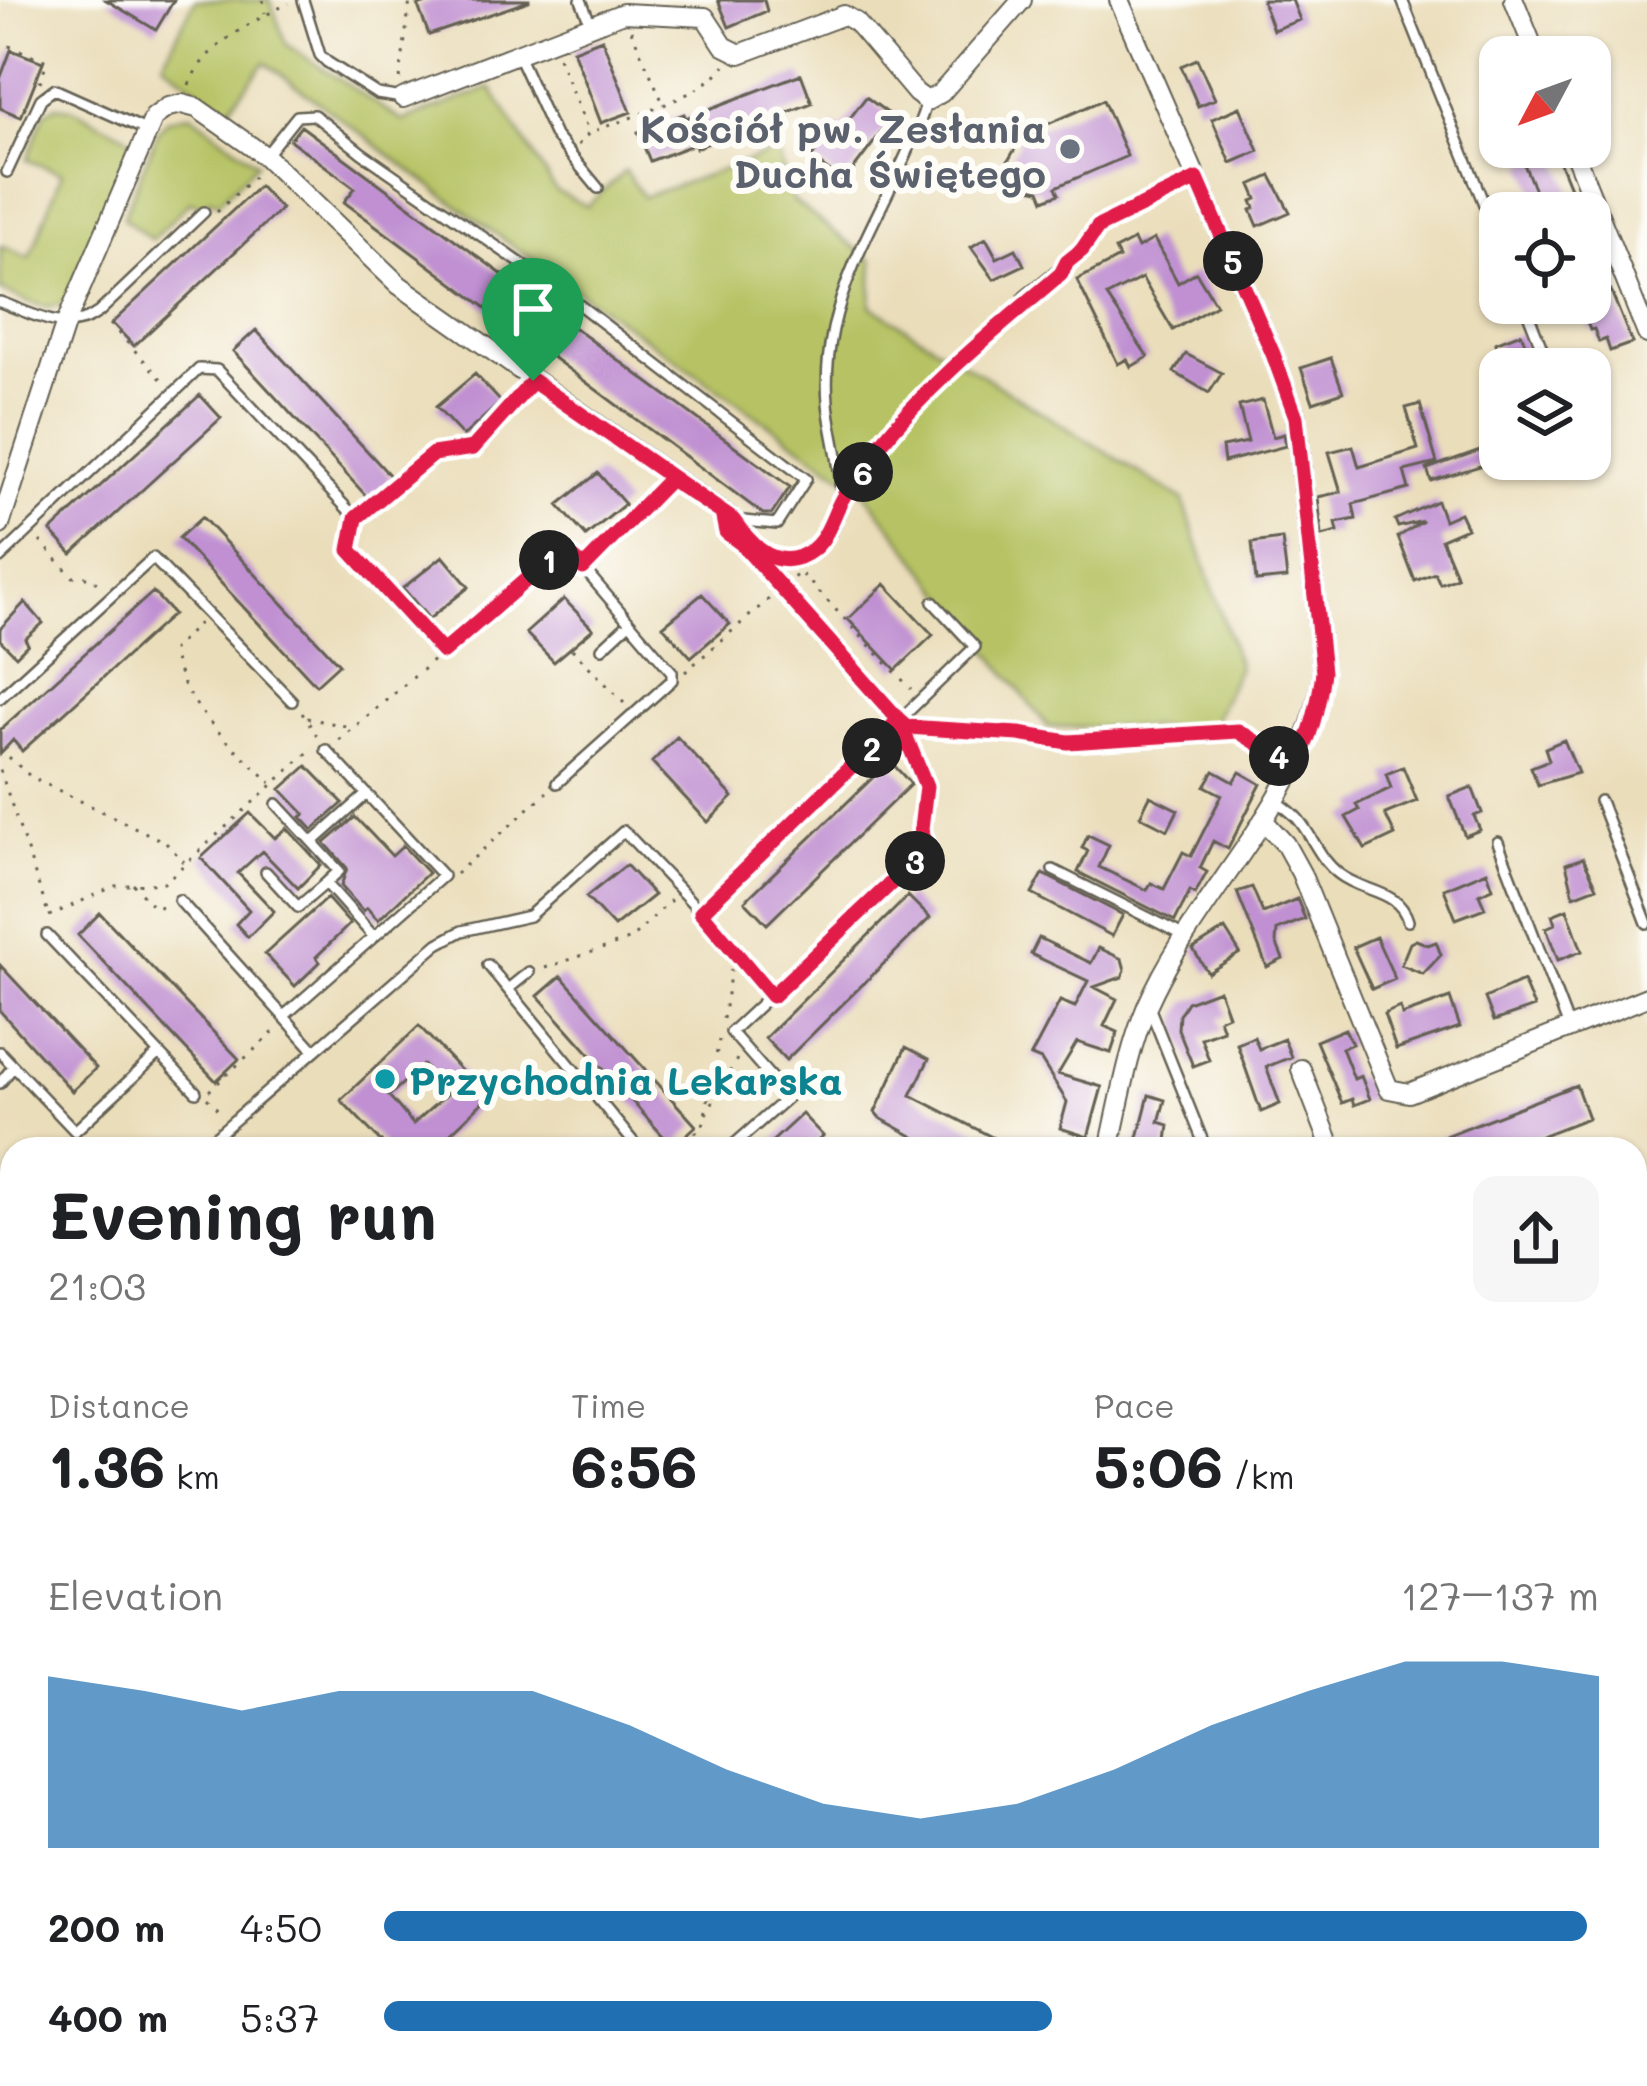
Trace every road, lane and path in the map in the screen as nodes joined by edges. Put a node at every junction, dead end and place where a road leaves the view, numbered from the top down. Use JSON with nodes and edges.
{"nodes":[{"id":1,"x":263,"y":0,"type":"edge"},
{"id":2,"x":299,"y":0,"type":"edge"},
{"id":3,"x":410,"y":0,"type":"edge"},
{"id":4,"x":581,"y":0,"type":"edge"},
{"id":5,"x":1022,"y":0,"type":"edge"},
{"id":6,"x":1119,"y":0,"type":"edge"},
{"id":7,"x":1402,"y":0,"type":"edge"},
{"id":8,"x":1514,"y":0,"type":"edge"},
{"id":9,"x":623,"y":13,"type":"junction"},
{"id":10,"x":266,"y":15,"type":"junction"},
{"id":11,"x":591,"y":25,"type":"junction"},
{"id":12,"x":1529,"y":36,"type":"edge"},
{"id":13,"x":552,"y":40,"type":"junction"},
{"id":14,"x":9,"y":46,"type":"dead end"},
{"id":15,"x":733,"y":53,"type":"junction"},
{"id":16,"x":518,"y":54,"type":"junction"},
{"id":17,"x":47,"y":92,"type":"junction"},
{"id":18,"x":403,"y":98,"type":"junction"},
{"id":19,"x":927,"y":100,"type":"junction"},
{"id":20,"x":663,"y":103,"type":"junction"},
{"id":21,"x":175,"y":106,"type":"junction"},
{"id":22,"x":148,"y":130,"type":"junction"},
{"id":23,"x":589,"y":133,"type":"junction"},
{"id":24,"x":569,"y":154,"type":"junction"},
{"id":25,"x":267,"y":159,"type":"junction"},
{"id":26,"x":1581,"y":168,"type":"edge"},
{"id":27,"x":7,"y":172,"type":"dead end"},
{"id":28,"x":1197,"y":179,"type":"junction"},
{"id":29,"x":598,"y":188,"type":"dead end"},
{"id":30,"x":1479,"y":192,"type":"edge"},
{"id":31,"x":204,"y":212,"type":"joint"},
{"id":32,"x":0,"y":302,"type":"edge"},
{"id":33,"x":1023,"y":303,"type":"joint"},
{"id":34,"x":99,"y":312,"type":"junction"},
{"id":35,"x":65,"y":325,"type":"junction"},
{"id":36,"x":1647,"y":334,"type":"edge"},
{"id":37,"x":533,"y":381,"type":"junction"},
{"id":38,"x":174,"y":393,"type":"junction"},
{"id":39,"x":670,"y":479,"type":"junction"},
{"id":40,"x":842,"y":500,"type":"junction"},
{"id":41,"x":356,"y":518,"type":"junction"},
{"id":42,"x":733,"y":520,"type":"junction"},
{"id":43,"x":0,"y":525,"type":"edge"},
{"id":44,"x":29,"y":530,"type":"junction"},
{"id":45,"x":0,"y":558,"type":"edge"},
{"id":46,"x":754,"y":559,"type":"dead end"},
{"id":47,"x":583,"y":568,"type":"junction"},
{"id":48,"x":779,"y":590,"type":"junction"},
{"id":49,"x":110,"y":597,"type":"junction"},
{"id":50,"x":933,"y":602,"type":"dead end"},
{"id":51,"x":208,"y":614,"type":"junction"},
{"id":52,"x":629,"y":623,"type":"junction"},
{"id":53,"x":466,"y":633,"type":"joint"},
{"id":54,"x":602,"y":648,"type":"dead end"},
{"id":55,"x":572,"y":649,"type":"dead end"},
{"id":56,"x":443,"y":652,"type":"junction"},
{"id":57,"x":672,"y":680,"type":"junction"},
{"id":58,"x":0,"y":698,"type":"edge"},
{"id":59,"x":921,"y":699,"type":"junction"},
{"id":60,"x":292,"y":701,"type":"dead end"},
{"id":61,"x":634,"y":713,"type":"junction"},
{"id":62,"x":899,"y":720,"type":"junction"},
{"id":63,"x":354,"y":728,"type":"junction"},
{"id":64,"x":339,"y":740,"type":"dead end"},
{"id":65,"x":322,"y":743,"type":"junction"},
{"id":66,"x":0,"y":749,"type":"edge"},
{"id":67,"x":1295,"y":766,"type":"junction"},
{"id":68,"x":0,"y":770,"type":"edge"},
{"id":69,"x":557,"y":783,"type":"joint"},
{"id":70,"x":272,"y":785,"type":"junction"},
{"id":71,"x":368,"y":794,"type":"junction"},
{"id":72,"x":1275,"y":800,"type":"junction"},
{"id":73,"x":1600,"y":801,"type":"dead end"},
{"id":74,"x":278,"y":804,"type":"dead end"},
{"id":75,"x":1263,"y":820,"type":"junction"},
{"id":76,"x":313,"y":842,"type":"junction"},
{"id":77,"x":1498,"y":842,"type":"dead end"},
{"id":78,"x":927,"y":849,"type":"joint"},
{"id":79,"x":186,"y":863,"type":"junction"},
{"id":80,"x":1053,"y":870,"type":"dead end"},
{"id":81,"x":266,"y":872,"type":"dead end"},
{"id":82,"x":443,"y":876,"type":"junction"},
{"id":83,"x":326,"y":883,"type":"junction"},
{"id":84,"x":133,"y":884,"type":"junction"},
{"id":85,"x":681,"y":891,"type":"junction"},
{"id":86,"x":179,"y":900,"type":"dead end"},
{"id":87,"x":152,"y":905,"type":"dead end"},
{"id":88,"x":701,"y":912,"type":"junction"},
{"id":89,"x":1408,"y":921,"type":"dead end"},
{"id":90,"x":1647,"y":923,"type":"edge"},
{"id":91,"x":47,"y":935,"type":"dead end"},
{"id":92,"x":1185,"y":936,"type":"junction"},
{"id":93,"x":374,"y":937,"type":"junction"},
{"id":94,"x":741,"y":959,"type":"junction"},
{"id":95,"x":488,"y":965,"type":"dead end"},
{"id":96,"x":529,"y":972,"type":"joint"},
{"id":97,"x":508,"y":989,"type":"junction"},
{"id":98,"x":772,"y":996,"type":"junction"},
{"id":99,"x":1647,"y":997,"type":"edge"},
{"id":100,"x":1148,"y":1003,"type":"junction"},
{"id":101,"x":285,"y":1018,"type":"junction"},
{"id":102,"x":1570,"y":1030,"type":"junction"},
{"id":103,"x":744,"y":1046,"type":"junction"},
{"id":104,"x":314,"y":1049,"type":"junction"},
{"id":105,"x":0,"y":1052,"type":"edge"},
{"id":106,"x":159,"y":1053,"type":"junction"},
{"id":107,"x":14,"y":1066,"type":"junction"},
{"id":108,"x":1301,"y":1069,"type":"dead end"},
{"id":109,"x":0,"y":1083,"type":"edge"},
{"id":110,"x":196,"y":1092,"type":"dead end"},
{"id":111,"x":705,"y":1115,"type":"junction"},
{"id":112,"x":230,"y":1123,"type":"junction"},
{"id":113,"x":214,"y":1137,"type":"edge"},
{"id":114,"x":629,"y":1137,"type":"edge"},
{"id":115,"x":691,"y":1137,"type":"edge"},
{"id":116,"x":743,"y":1137,"type":"edge"},
{"id":117,"x":1112,"y":1137,"type":"edge"},
{"id":118,"x":1201,"y":1137,"type":"edge"},
{"id":119,"x":1327,"y":1137,"type":"edge"}],
"edges":[{"from":1,"to":10,"type":"path"},
{"from":2,"to":10,"type":"path"},
{"from":2,"to":18,"type":"lane"},
{"from":3,"to":18,"type":"path"},
{"from":4,"to":11,"type":"lane"},
{"from":5,"to":19,"type":"street"},
{"from":6,"to":28,"type":"street"},
{"from":7,"to":30,"type":"lane"},
{"from":8,"to":12,"type":"street"},
{"from":9,"to":11,"type":"street"},
{"from":9,"to":15,"type":"street"},
{"from":9,"to":20,"type":"path"},
{"from":10,"to":21,"type":"path"},
{"from":11,"to":13,"type":"street"},
{"from":13,"to":16,"type":"street"},
{"from":13,"to":23,"type":"path"},
{"from":14,"to":17,"type":"path"},
{"from":15,"to":19,"type":"street"},
{"from":15,"to":20,"type":"path"},
{"from":16,"to":18,"type":"street"},
{"from":16,"to":24,"type":"lane"},
{"from":17,"to":22,"type":"lane"},
{"from":17,"to":27,"type":"lane"},
{"from":19,"to":40,"type":"lane"},
{"from":20,"to":23,"type":"path"},
{"from":21,"to":22,"type":"street"},
{"from":21,"to":25,"type":"street"},
{"from":22,"to":35,"type":"street"},
{"from":23,"to":24,"type":"path"},
{"from":24,"to":29,"type":"lane"},
{"from":25,"to":31,"type":"path"},
{"from":25,"to":37,"type":"street"},
{"from":25,"to":42,"type":"lane"},
{"from":26,"to":36,"type":"street"},
{"from":28,"to":33,"type":"lane"},
{"from":28,"to":67,"type":"street"},
{"from":31,"to":34,"type":"lane"},
{"from":32,"to":35,"type":"lane"},
{"from":33,"to":40,"type":"path"},
{"from":34,"to":35,"type":"lane"},
{"from":34,"to":38,"type":"path"},
{"from":35,"to":43,"type":"street"},
{"from":37,"to":39,"type":"street"},
{"from":37,"to":41,"type":"path"},
{"from":38,"to":41,"type":"lane"},
{"from":38,"to":44,"type":"lane"},
{"from":39,"to":42,"type":"street"},
{"from":39,"to":47,"type":"lane"},
{"from":40,"to":42,"type":"lane"},
{"from":41,"to":56,"type":"path"},
{"from":44,"to":45,"type":"lane"},
{"from":44,"to":49,"type":"path"},
{"from":46,"to":48,"type":"path"},
{"from":47,"to":52,"type":"lane"},
{"from":47,"to":53,"type":"lane"},
{"from":48,"to":57,"type":"path"},
{"from":48,"to":59,"type":"path"},
{"from":48,"to":62,"type":"path"},
{"from":49,"to":51,"type":"lane"},
{"from":49,"to":58,"type":"lane"},
{"from":50,"to":59,"type":"lane"},
{"from":51,"to":60,"type":"lane"},
{"from":51,"to":70,"type":"path"},
{"from":52,"to":54,"type":"lane"},
{"from":52,"to":57,"type":"lane"},
{"from":53,"to":56,"type":"path"},
{"from":55,"to":61,"type":"path"},
{"from":56,"to":63,"type":"path"},
{"from":57,"to":61,"type":"lane"},
{"from":59,"to":62,"type":"lane"},
{"from":61,"to":69,"type":"lane"},
{"from":62,"to":67,"type":"path"},
{"from":62,"to":78,"type":"path"},
{"from":62,"to":88,"type":"lane"},
{"from":63,"to":64,"type":"path"},
{"from":63,"to":65,"type":"path"},
{"from":65,"to":70,"type":"path"},
{"from":65,"to":71,"type":"lane"},
{"from":66,"to":79,"type":"path"},
{"from":67,"to":72,"type":"street"},
{"from":68,"to":84,"type":"path"},
{"from":69,"to":82,"type":"path"},
{"from":70,"to":79,"type":"path"},
{"from":71,"to":76,"type":"lane"},
{"from":71,"to":82,"type":"lane"},
{"from":72,"to":75,"type":"street"},
{"from":72,"to":89,"type":"lane"},
{"from":73,"to":90,"type":"lane"},
{"from":74,"to":76,"type":"lane"},
{"from":75,"to":92,"type":"street"},
{"from":75,"to":102,"type":"street"},
{"from":76,"to":83,"type":"lane"},
{"from":77,"to":102,"type":"lane"},
{"from":78,"to":98,"type":"lane"},
{"from":79,"to":84,"type":"path"},
{"from":80,"to":92,"type":"lane"},
{"from":81,"to":83,"type":"lane"},
{"from":82,"to":93,"type":"lane"},
{"from":83,"to":93,"type":"lane"},
{"from":84,"to":87,"type":"path"},
{"from":85,"to":88,"type":"lane"},
{"from":85,"to":96,"type":"path"},
{"from":85,"to":104,"type":"lane"},
{"from":86,"to":101,"type":"lane"},
{"from":88,"to":94,"type":"lane"},
{"from":91,"to":106,"type":"lane"},
{"from":92,"to":100,"type":"street"},
{"from":93,"to":101,"type":"lane"},
{"from":94,"to":98,"type":"lane"},
{"from":94,"to":111,"type":"path"},
{"from":95,"to":97,"type":"lane"},
{"from":96,"to":97,"type":"lane"},
{"from":97,"to":114,"type":"lane"},
{"from":98,"to":103,"type":"lane"},
{"from":99,"to":102,"type":"street"},
{"from":100,"to":117,"type":"street"},
{"from":100,"to":118,"type":"lane"},
{"from":101,"to":104,"type":"lane"},
{"from":101,"to":112,"type":"path"},
{"from":103,"to":111,"type":"path"},
{"from":103,"to":116,"type":"lane"},
{"from":104,"to":112,"type":"lane"},
{"from":105,"to":107,"type":"lane"},
{"from":106,"to":107,"type":"lane"},
{"from":106,"to":110,"type":"lane"},
{"from":107,"to":109,"type":"lane"},
{"from":108,"to":119,"type":"street"},
{"from":111,"to":115,"type":"path"},
{"from":112,"to":113,"type":"lane"}]}
